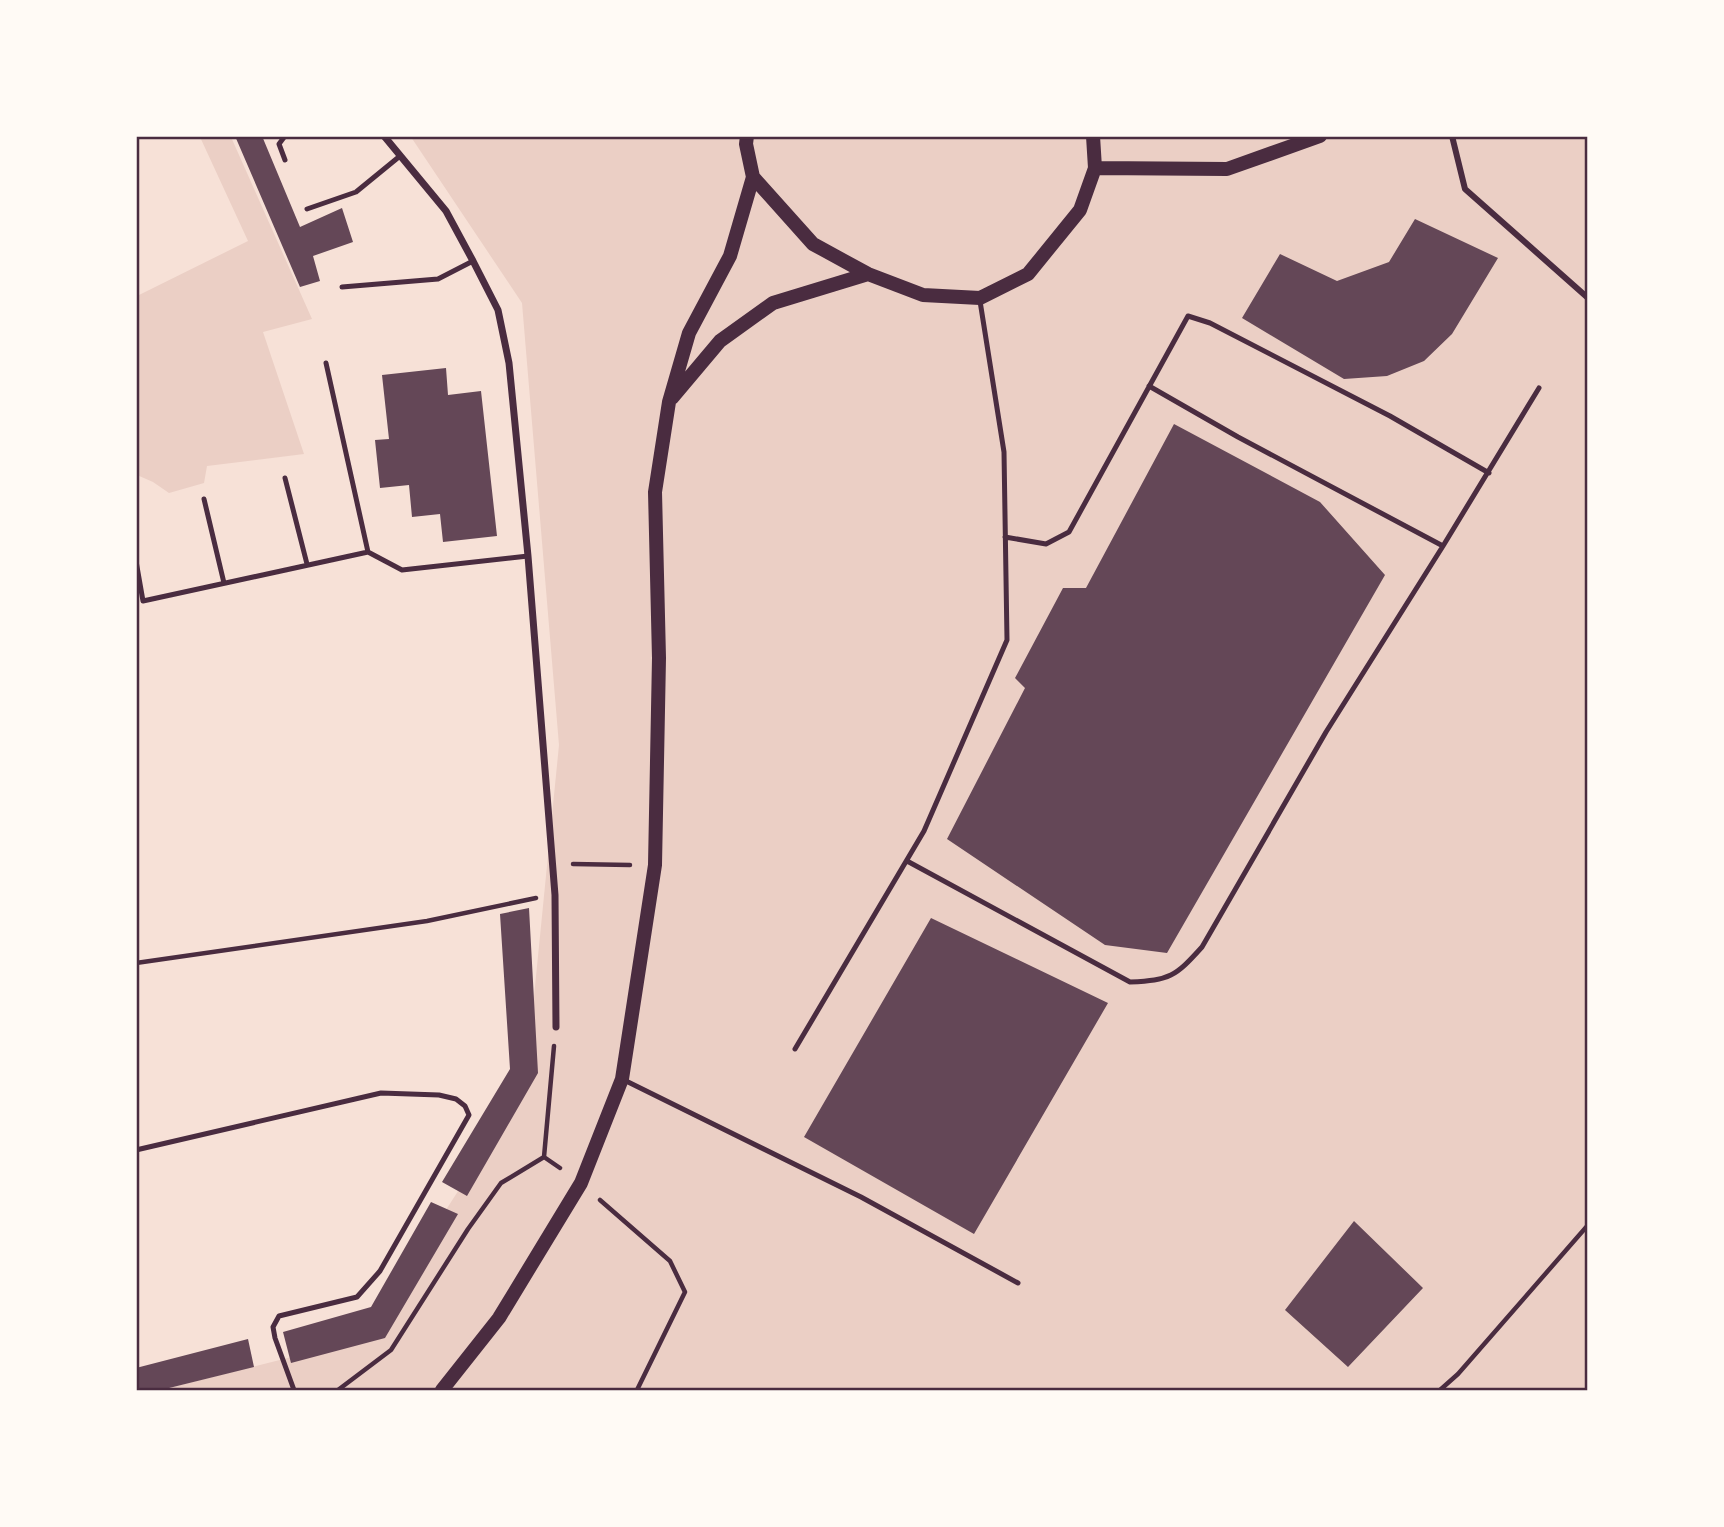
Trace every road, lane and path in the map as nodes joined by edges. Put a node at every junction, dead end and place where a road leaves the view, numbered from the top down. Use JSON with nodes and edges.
{"nodes":[{"id":1,"x":285,"y":136,"type":"edge"},
{"id":2,"x":384,"y":136,"type":"edge"},
{"id":3,"x":747,"y":136,"type":"edge"},
{"id":4,"x":1093,"y":136,"type":"edge"},
{"id":5,"x":1320,"y":136,"type":"edge"},
{"id":6,"x":1452,"y":136,"type":"edge"},
{"id":7,"x":400,"y":156,"type":"junction"},
{"id":8,"x":285,"y":160,"type":"dead end"},
{"id":9,"x":1095,"y":168,"type":"junction"},
{"id":10,"x":753,"y":177,"type":"junction"},
{"id":11,"x":307,"y":209,"type":"dead end"},
{"id":12,"x":473,"y":261,"type":"junction"},
{"id":13,"x":868,"y":274,"type":"junction"},
{"id":14,"x":342,"y":287,"type":"dead end"},
{"id":15,"x":979,"y":298,"type":"junction"},
{"id":16,"x":1587,"y":298,"type":"edge"},
{"id":17,"x":326,"y":363,"type":"dead end"},
{"id":18,"x":1149,"y":386,"type":"junction"},
{"id":19,"x":1539,"y":388,"type":"dead end"},
{"id":20,"x":669,"y":402,"type":"junction"},
{"id":21,"x":1489,"y":473,"type":"junction"},
{"id":22,"x":285,"y":478,"type":"dead end"},
{"id":23,"x":204,"y":499,"type":"dead end"},
{"id":24,"x":1005,"y":537,"type":"junction"},
{"id":25,"x":1443,"y":546,"type":"junction"},
{"id":26,"x":368,"y":552,"type":"junction"},
{"id":27,"x":528,"y":556,"type":"junction"},
{"id":28,"x":136,"y":561,"type":"edge"},
{"id":29,"x":307,"y":564,"type":"junction"},
{"id":30,"x":223,"y":583,"type":"junction"},
{"id":31,"x":906,"y":861,"type":"junction"},
{"id":32,"x":551,"y":863,"type":"junction"},
{"id":33,"x":655,"y":865,"type":"junction"},
{"id":34,"x":555,"y":895,"type":"junction"},
{"id":35,"x":136,"y":962,"type":"edge"},
{"id":36,"x":556,"y":1027,"type":"joint"},
{"id":37,"x":795,"y":1049,"type":"dead end"},
{"id":38,"x":622,"y":1079,"type":"junction"},
{"id":39,"x":136,"y":1150,"type":"edge"},
{"id":40,"x":544,"y":1157,"type":"junction"},
{"id":41,"x":581,"y":1183,"type":"junction"},
{"id":42,"x":1587,"y":1225,"type":"edge"},
{"id":43,"x":1018,"y":1283,"type":"dead end"},
{"id":44,"x":294,"y":1391,"type":"edge"},
{"id":45,"x":338,"y":1391,"type":"edge"},
{"id":46,"x":442,"y":1391,"type":"edge"},
{"id":47,"x":638,"y":1391,"type":"edge"},
{"id":48,"x":1440,"y":1391,"type":"edge"}],
"edges":[{"from":1,"to":8,"type":"lane"},
{"from":2,"to":7,"type":"street"},
{"from":3,"to":10,"type":"main road"},
{"from":4,"to":9,"type":"main road"},
{"from":5,"to":9,"type":"main road"},
{"from":6,"to":16,"type":"street"},
{"from":7,"to":11,"type":"lane"},
{"from":7,"to":12,"type":"street"},
{"from":9,"to":15,"type":"main road"},
{"from":10,"to":13,"type":"main road"},
{"from":10,"to":20,"type":"main road"},
{"from":12,"to":14,"type":"lane"},
{"from":12,"to":27,"type":"street"},
{"from":13,"to":15,"type":"main road"},
{"from":13,"to":20,"type":"main road"},
{"from":15,"to":24,"type":"lane"},
{"from":17,"to":26,"type":"lane"},
{"from":18,"to":21,"type":"lane"},
{"from":18,"to":24,"type":"lane"},
{"from":18,"to":25,"type":"lane"},
{"from":19,"to":21,"type":"lane"},
{"from":20,"to":33,"type":"main road"},
{"from":21,"to":25,"type":"lane"},
{"from":22,"to":29,"type":"lane"},
{"from":23,"to":30,"type":"lane"},
{"from":24,"to":31,"type":"lane"},
{"from":25,"to":31,"type":"lane"},
{"from":26,"to":27,"type":"lane"},
{"from":26,"to":29,"type":"lane"},
{"from":27,"to":32,"type":"street"},
{"from":28,"to":30,"type":"lane"},
{"from":29,"to":30,"type":"lane"},
{"from":31,"to":37,"type":"lane"},
{"from":32,"to":33,"type":"path"},
{"from":32,"to":34,"type":"street"},
{"from":33,"to":38,"type":"main road"},
{"from":34,"to":35,"type":"path"},
{"from":34,"to":36,"type":"street"},
{"from":36,"to":40,"type":"path"},
{"from":38,"to":41,"type":"main road"},
{"from":38,"to":43,"type":"lane"},
{"from":39,"to":44,"type":"lane"},
{"from":40,"to":41,"type":"path"},
{"from":40,"to":45,"type":"path"},
{"from":41,"to":46,"type":"main road"},
{"from":41,"to":47,"type":"path"},
{"from":42,"to":48,"type":"path"}]}
